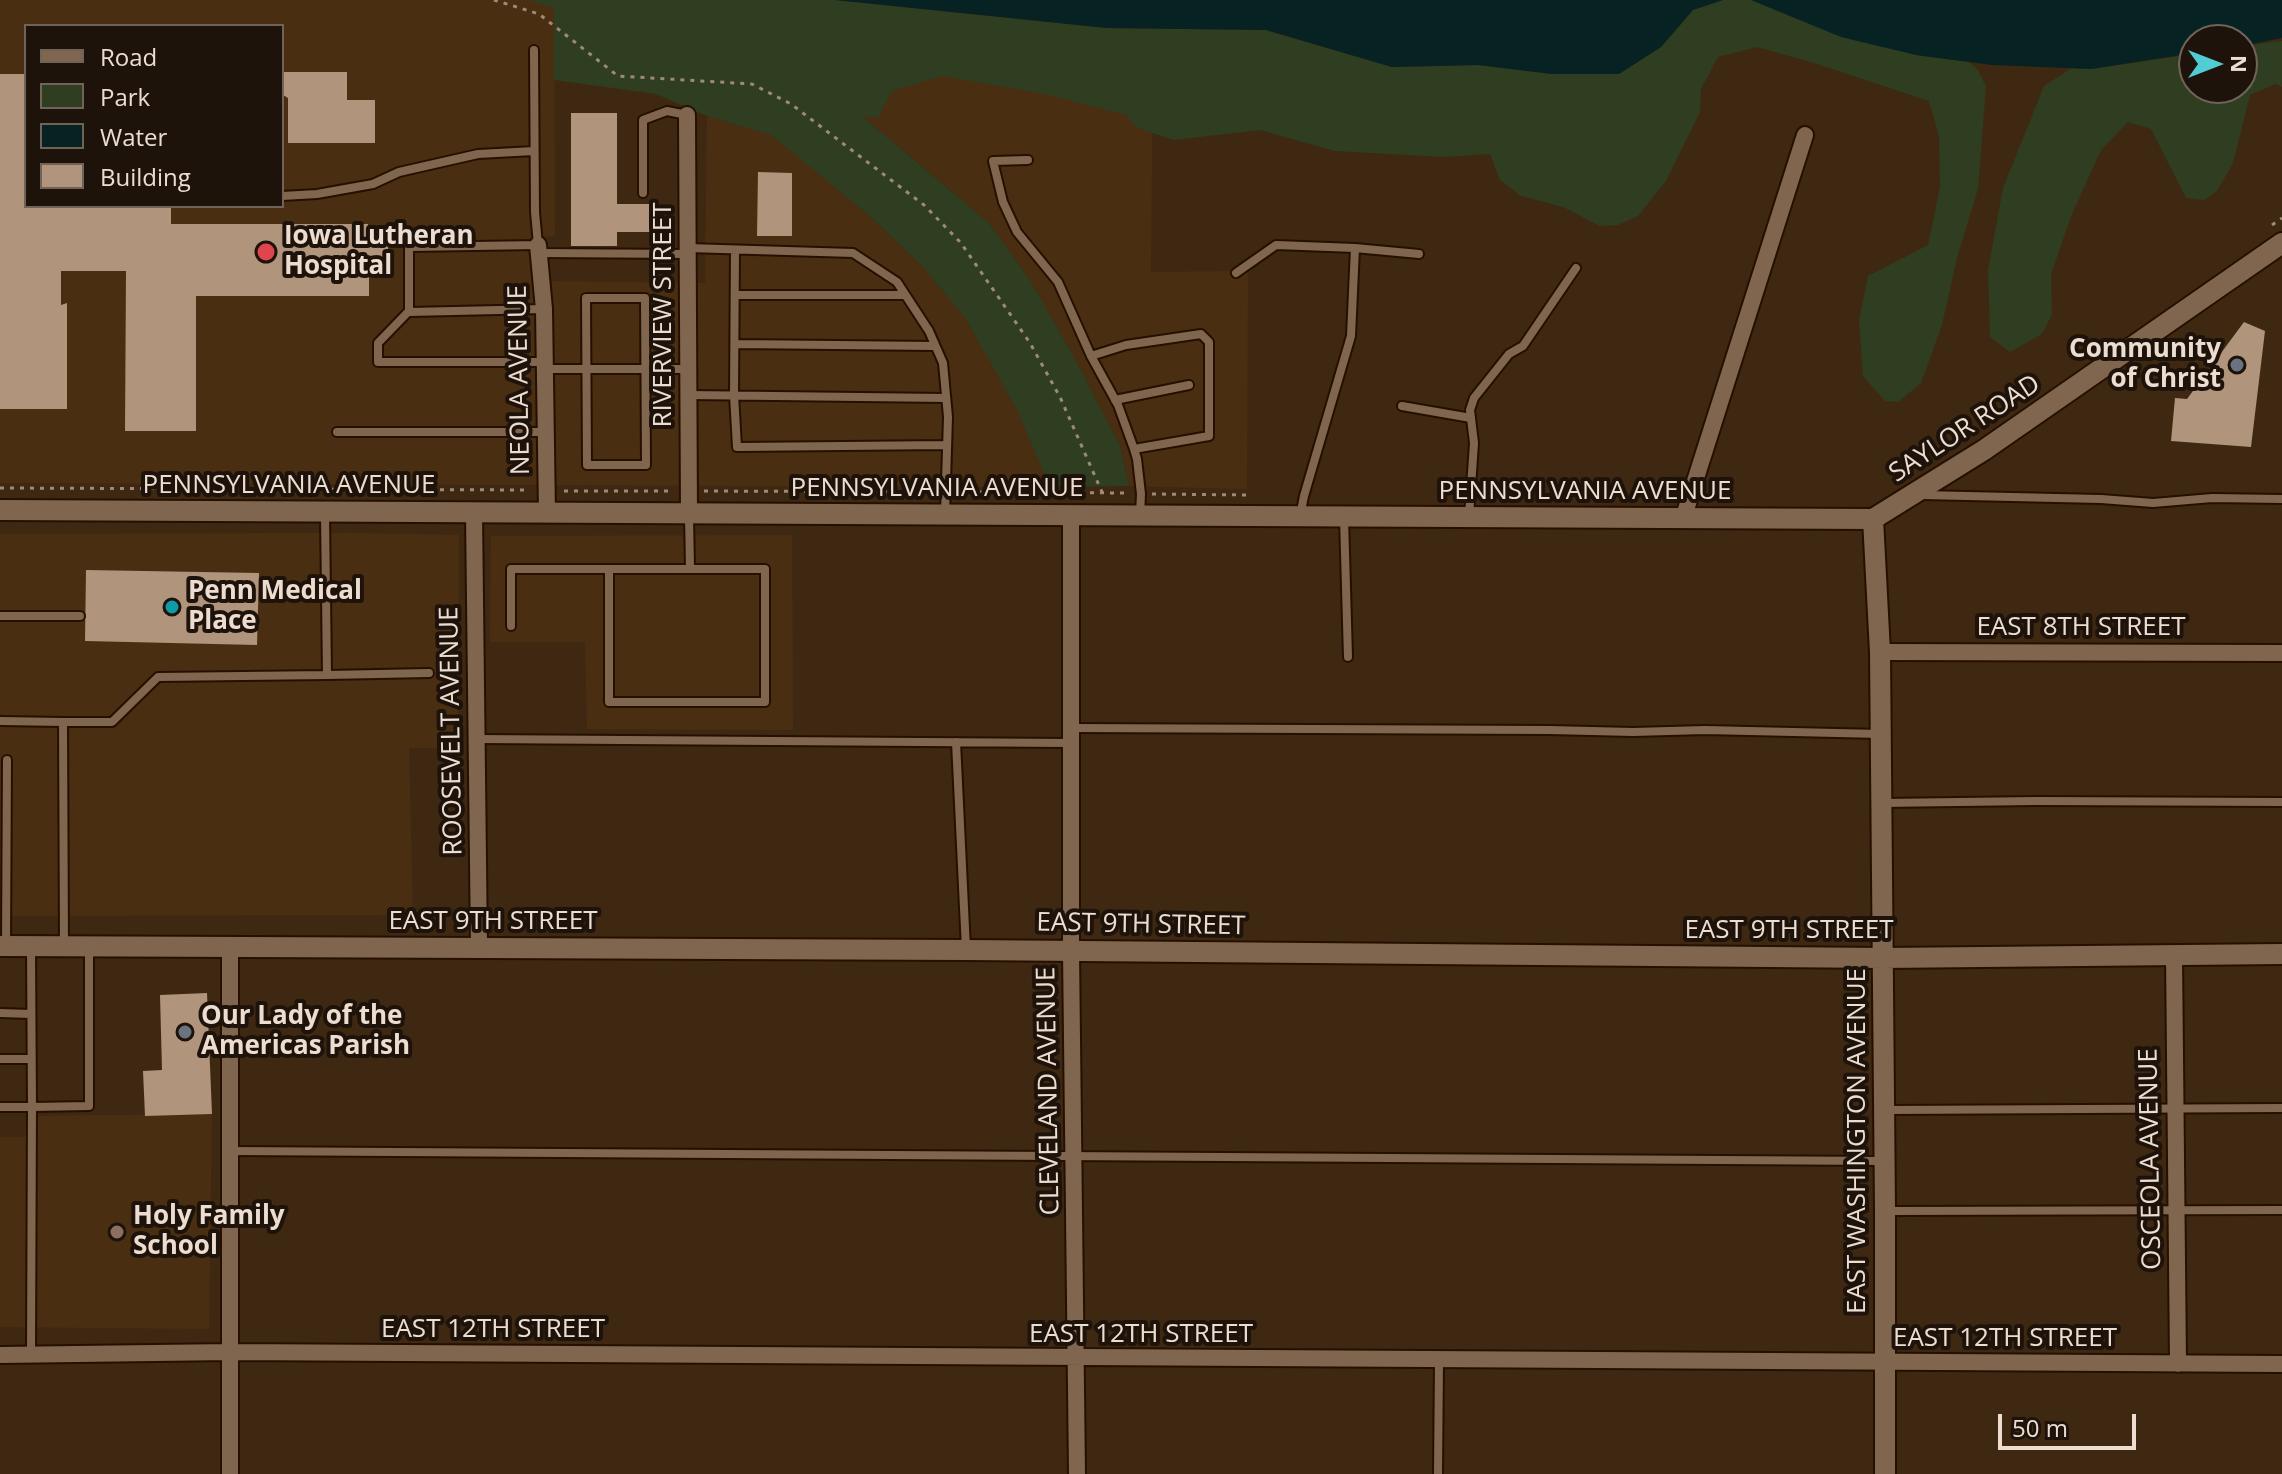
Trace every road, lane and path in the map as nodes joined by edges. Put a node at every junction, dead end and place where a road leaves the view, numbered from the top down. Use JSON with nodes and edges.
{"nodes":[{"id":1,"x":494,"y":0,"type":"edge"},
{"id":2,"x":534,"y":50,"type":"dead end"},
{"id":3,"x":687,"y":115,"type":"joint"},
{"id":4,"x":1805,"y":135,"type":"dead end"},
{"id":5,"x":534,"y":151,"type":"junction"},
{"id":6,"x":1028,"y":160,"type":"dead end"},
{"id":7,"x":643,"y":193,"type":"dead end"},
{"id":8,"x":284,"y":196,"type":"edge"},
{"id":9,"x":2282,"y":218,"type":"edge"},
{"id":10,"x":2276,"y":235,"type":"edge"},
{"id":11,"x":1355,"y":248,"type":"junction"},
{"id":12,"x":539,"y":249,"type":"junction"},
{"id":13,"x":735,"y":250,"type":"junction"},
{"id":14,"x":688,"y":251,"type":"junction"},
{"id":15,"x":1419,"y":254,"type":"dead end"},
{"id":16,"x":1576,"y":268,"type":"dead end"},
{"id":17,"x":1236,"y":273,"type":"dead end"},
{"id":18,"x":735,"y":295,"type":"junction"},
{"id":19,"x":905,"y":295,"type":"junction"},
{"id":20,"x":544,"y":309,"type":"junction"},
{"id":21,"x":409,"y":311,"type":"junction"},
{"id":22,"x":735,"y":344,"type":"junction"},
{"id":23,"x":935,"y":346,"type":"junction"},
{"id":24,"x":1091,"y":356,"type":"junction"},
{"id":25,"x":545,"y":365,"type":"junction"},
{"id":26,"x":586,"y":369,"type":"junction"},
{"id":27,"x":647,"y":369,"type":"junction"},
{"id":28,"x":688,"y":369,"type":"junction"},
{"id":29,"x":1189,"y":385,"type":"dead end"},
{"id":30,"x":689,"y":395,"type":"junction"},
{"id":31,"x":734,"y":395,"type":"junction"},
{"id":32,"x":946,"y":398,"type":"junction"},
{"id":33,"x":1115,"y":400,"type":"junction"},
{"id":34,"x":1402,"y":406,"type":"dead end"},
{"id":35,"x":1471,"y":418,"type":"junction"},
{"id":36,"x":337,"y":432,"type":"dead end"},
{"id":37,"x":546,"y":432,"type":"junction"},
{"id":38,"x":947,"y":445,"type":"junction"},
{"id":39,"x":1134,"y":449,"type":"junction"},
{"id":40,"x":1103,"y":493,"type":"dead end"},
{"id":41,"x":1913,"y":495,"type":"junction"},
{"id":42,"x":2282,"y":499,"type":"edge"},
{"id":43,"x":0,"y":510,"type":"edge"},
{"id":44,"x":325,"y":513,"type":"junction"},
{"id":45,"x":474,"y":513,"type":"junction"},
{"id":46,"x":547,"y":514,"type":"junction"},
{"id":47,"x":689,"y":515,"type":"junction"},
{"id":48,"x":945,"y":515,"type":"junction"},
{"id":49,"x":1071,"y":515,"type":"junction"},
{"id":50,"x":1140,"y":516,"type":"junction"},
{"id":51,"x":1300,"y":517,"type":"junction"},
{"id":52,"x":1344,"y":517,"type":"junction"},
{"id":53,"x":1469,"y":517,"type":"junction"},
{"id":54,"x":1683,"y":519,"type":"junction"},
{"id":55,"x":1873,"y":519,"type":"junction"},
{"id":56,"x":609,"y":569,"type":"junction"},
{"id":57,"x":690,"y":569,"type":"junction"},
{"id":58,"x":0,"y":616,"type":"edge"},
{"id":59,"x":80,"y":616,"type":"dead end"},
{"id":60,"x":511,"y":626,"type":"dead end"},
{"id":61,"x":1880,"y":652,"type":"junction"},
{"id":62,"x":2282,"y":653,"type":"edge"},
{"id":63,"x":1348,"y":657,"type":"dead end"},
{"id":64,"x":429,"y":673,"type":"dead end"},
{"id":65,"x":327,"y":675,"type":"junction"},
{"id":66,"x":0,"y":721,"type":"edge"},
{"id":67,"x":63,"y":722,"type":"junction"},
{"id":68,"x":1881,"y":734,"type":"junction"},
{"id":69,"x":1070,"y":736,"type":"junction"},
{"id":70,"x":475,"y":739,"type":"junction"},
{"id":71,"x":956,"y":742,"type":"junction"},
{"id":72,"x":7,"y":760,"type":"dead end"},
{"id":73,"x":2282,"y":802,"type":"edge"},
{"id":74,"x":1881,"y":803,"type":"junction"},
{"id":75,"x":4,"y":875,"type":"edge"},
{"id":76,"x":3,"y":946,"type":"edge"},
{"id":77,"x":31,"y":947,"type":"junction"},
{"id":78,"x":64,"y":947,"type":"junction"},
{"id":79,"x":89,"y":947,"type":"junction"},
{"id":80,"x":230,"y":948,"type":"junction"},
{"id":81,"x":479,"y":948,"type":"junction"},
{"id":82,"x":966,"y":950,"type":"junction"},
{"id":83,"x":1071,"y":951,"type":"junction"},
{"id":84,"x":2174,"y":954,"type":"junction"},
{"id":85,"x":2282,"y":954,"type":"edge"},
{"id":86,"x":1883,"y":958,"type":"junction"},
{"id":87,"x":0,"y":1013,"type":"edge"},
{"id":88,"x":31,"y":1014,"type":"junction"},
{"id":89,"x":0,"y":1059,"type":"edge"},
{"id":90,"x":31,"y":1059,"type":"junction"},
{"id":91,"x":0,"y":1107,"type":"edge"},
{"id":92,"x":32,"y":1107,"type":"junction"},
{"id":93,"x":2282,"y":1108,"type":"edge"},
{"id":94,"x":1884,"y":1110,"type":"junction"},
{"id":95,"x":2174,"y":1110,"type":"junction"},
{"id":96,"x":230,"y":1151,"type":"junction"},
{"id":97,"x":1074,"y":1155,"type":"junction"},
{"id":98,"x":1885,"y":1161,"type":"junction"},
{"id":99,"x":2282,"y":1210,"type":"edge"},
{"id":100,"x":1885,"y":1211,"type":"junction"},
{"id":101,"x":2175,"y":1211,"type":"junction"},
{"id":102,"x":231,"y":1352,"type":"junction"},
{"id":103,"x":31,"y":1354,"type":"junction"},
{"id":104,"x":0,"y":1355,"type":"edge"},
{"id":105,"x":1075,"y":1359,"type":"junction"},
{"id":106,"x":1439,"y":1361,"type":"junction"},
{"id":107,"x":1884,"y":1363,"type":"junction"},
{"id":108,"x":2178,"y":1364,"type":"junction"},
{"id":109,"x":2282,"y":1364,"type":"edge"},
{"id":110,"x":230,"y":1474,"type":"edge"},
{"id":111,"x":1077,"y":1474,"type":"edge"},
{"id":112,"x":1438,"y":1474,"type":"edge"},
{"id":113,"x":1885,"y":1474,"type":"edge"}],
"edges":[{"from":1,"to":40,"type":"path"},
{"from":2,"to":5,"type":"lane"},
{"from":3,"to":7,"type":"lane"},
{"from":3,"to":14,"type":"street","name":"RIVERVIEW STREET"},
{"from":4,"to":54,"type":"street"},
{"from":5,"to":8,"type":"lane"},
{"from":5,"to":12,"type":"lane"},
{"from":6,"to":24,"type":"lane"},
{"from":9,"to":10,"type":"path"},
{"from":10,"to":41,"type":"street","name":"SAYLOR ROAD"},
{"from":11,"to":15,"type":"lane"},
{"from":11,"to":17,"type":"lane"},
{"from":11,"to":51,"type":"lane"},
{"from":12,"to":14,"type":"lane"},
{"from":12,"to":20,"type":"street","name":"NEOLA AVENUE"},
{"from":12,"to":21,"type":"lane"},
{"from":13,"to":14,"type":"lane"},
{"from":13,"to":18,"type":"lane"},
{"from":13,"to":19,"type":"lane"},
{"from":14,"to":28,"type":"street","name":"RIVERVIEW STREET"},
{"from":16,"to":35,"type":"lane"},
{"from":18,"to":19,"type":"lane"},
{"from":18,"to":22,"type":"lane"},
{"from":19,"to":23,"type":"lane"},
{"from":20,"to":21,"type":"lane"},
{"from":20,"to":25,"type":"street","name":"NEOLA AVENUE"},
{"from":21,"to":25,"type":"lane"},
{"from":22,"to":23,"type":"lane"},
{"from":22,"to":31,"type":"lane"},
{"from":23,"to":32,"type":"lane"},
{"from":24,"to":33,"type":"lane"},
{"from":24,"to":39,"type":"lane"},
{"from":25,"to":26,"type":"lane"},
{"from":25,"to":37,"type":"street","name":"NEOLA AVENUE"},
{"from":26,"to":27,"type":"lane"},
{"from":26,"to":27,"type":"lane"},
{"from":26,"to":27,"type":"lane"},
{"from":27,"to":28,"type":"lane"},
{"from":28,"to":30,"type":"street","name":"RIVERVIEW STREET"},
{"from":29,"to":33,"type":"lane"},
{"from":30,"to":31,"type":"lane"},
{"from":30,"to":47,"type":"street","name":"RIVERVIEW STREET"},
{"from":31,"to":32,"type":"lane"},
{"from":31,"to":38,"type":"lane"},
{"from":32,"to":38,"type":"lane"},
{"from":33,"to":39,"type":"lane"},
{"from":34,"to":35,"type":"lane"},
{"from":35,"to":53,"type":"lane"},
{"from":36,"to":37,"type":"lane"},
{"from":37,"to":46,"type":"street","name":"NEOLA AVENUE"},
{"from":38,"to":48,"type":"lane"},
{"from":39,"to":50,"type":"lane"},
{"from":41,"to":42,"type":"lane"},
{"from":41,"to":55,"type":"street","name":"SAYLOR ROAD"},
{"from":43,"to":44,"type":"street","name":"PENNSYLVANIA AVENUE"},
{"from":44,"to":45,"type":"street","name":"PENNSYLVANIA AVENUE"},
{"from":44,"to":65,"type":"lane"},
{"from":45,"to":46,"type":"street","name":"PENNSYLVANIA AVENUE"},
{"from":45,"to":70,"type":"street","name":"ROOSEVELT AVENUE"},
{"from":46,"to":47,"type":"street","name":"PENNSYLVANIA AVENUE"},
{"from":47,"to":48,"type":"street","name":"PENNSYLVANIA AVENUE"},
{"from":47,"to":57,"type":"lane"},
{"from":48,"to":49,"type":"street","name":"PENNSYLVANIA AVENUE"},
{"from":49,"to":50,"type":"street","name":"PENNSYLVANIA AVENUE"},
{"from":49,"to":69,"type":"street","name":"CLEVELAND AVENUE"},
{"from":50,"to":51,"type":"street","name":"PENNSYLVANIA AVENUE"},
{"from":51,"to":52,"type":"street","name":"PENNSYLVANIA AVENUE"},
{"from":52,"to":53,"type":"street","name":"PENNSYLVANIA AVENUE"},
{"from":52,"to":63,"type":"lane"},
{"from":53,"to":54,"type":"street","name":"PENNSYLVANIA AVENUE"},
{"from":54,"to":55,"type":"street","name":"PENNSYLVANIA AVENUE"},
{"from":55,"to":61,"type":"street","name":"EAST WASHINGTON AVENUE"},
{"from":56,"to":57,"type":"lane"},
{"from":56,"to":57,"type":"lane"},
{"from":56,"to":60,"type":"lane"},
{"from":58,"to":59,"type":"lane"},
{"from":61,"to":62,"type":"street","name":"EAST 8TH STREET"},
{"from":61,"to":68,"type":"street","name":"EAST WASHINGTON AVENUE"},
{"from":64,"to":65,"type":"lane"},
{"from":65,"to":67,"type":"lane"},
{"from":66,"to":67,"type":"lane"},
{"from":67,"to":78,"type":"lane"},
{"from":68,"to":69,"type":"lane"},
{"from":68,"to":74,"type":"street","name":"EAST WASHINGTON AVENUE"},
{"from":69,"to":71,"type":"lane"},
{"from":69,"to":83,"type":"street","name":"CLEVELAND AVENUE"},
{"from":70,"to":71,"type":"lane"},
{"from":70,"to":81,"type":"street","name":"ROOSEVELT AVENUE"},
{"from":71,"to":82,"type":"lane"},
{"from":72,"to":75,"type":"lane"},
{"from":73,"to":74,"type":"lane"},
{"from":74,"to":86,"type":"street","name":"EAST WASHINGTON AVENUE"},
{"from":75,"to":76,"type":"lane"},
{"from":76,"to":77,"type":"street","name":"EAST 9TH STREET"},
{"from":77,"to":78,"type":"street","name":"EAST 9TH STREET"},
{"from":77,"to":88,"type":"lane"},
{"from":78,"to":79,"type":"street","name":"EAST 9TH STREET"},
{"from":79,"to":80,"type":"street","name":"EAST 9TH STREET"},
{"from":79,"to":92,"type":"lane"},
{"from":80,"to":81,"type":"street","name":"EAST 9TH STREET"},
{"from":80,"to":96,"type":"street"},
{"from":81,"to":82,"type":"street","name":"EAST 9TH STREET"},
{"from":82,"to":83,"type":"street","name":"EAST 9TH STREET"},
{"from":83,"to":86,"type":"street","name":"EAST 9TH STREET"},
{"from":83,"to":97,"type":"street","name":"CLEVELAND AVENUE"},
{"from":84,"to":85,"type":"street","name":"EAST 9TH STREET"},
{"from":84,"to":86,"type":"street","name":"EAST 9TH STREET"},
{"from":84,"to":95,"type":"street","name":"OSCEOLA AVENUE"},
{"from":86,"to":94,"type":"street","name":"EAST WASHINGTON AVENUE"},
{"from":87,"to":88,"type":"lane"},
{"from":88,"to":90,"type":"lane"},
{"from":89,"to":90,"type":"lane"},
{"from":90,"to":92,"type":"lane"},
{"from":91,"to":92,"type":"lane"},
{"from":92,"to":103,"type":"lane"},
{"from":93,"to":95,"type":"lane"},
{"from":94,"to":95,"type":"lane"},
{"from":94,"to":98,"type":"street","name":"EAST WASHINGTON AVENUE"},
{"from":95,"to":101,"type":"street","name":"OSCEOLA AVENUE"},
{"from":96,"to":97,"type":"lane"},
{"from":96,"to":102,"type":"street"},
{"from":97,"to":98,"type":"lane"},
{"from":97,"to":105,"type":"street","name":"CLEVELAND AVENUE"},
{"from":98,"to":100,"type":"street","name":"EAST WASHINGTON AVENUE"},
{"from":99,"to":101,"type":"lane"},
{"from":100,"to":101,"type":"lane"},
{"from":100,"to":107,"type":"street","name":"EAST WASHINGTON AVENUE"},
{"from":101,"to":108,"type":"street","name":"OSCEOLA AVENUE"},
{"from":102,"to":103,"type":"street","name":"EAST 12TH STREET"},
{"from":102,"to":105,"type":"street","name":"EAST 12TH STREET"},
{"from":102,"to":110,"type":"street"},
{"from":103,"to":104,"type":"street","name":"EAST 12TH STREET"},
{"from":105,"to":106,"type":"street","name":"EAST 12TH STREET"},
{"from":105,"to":111,"type":"street","name":"CLEVELAND AVENUE"},
{"from":106,"to":107,"type":"street","name":"EAST 12TH STREET"},
{"from":106,"to":112,"type":"lane"},
{"from":107,"to":108,"type":"street","name":"EAST 12TH STREET"},
{"from":107,"to":113,"type":"street","name":"EAST WASHINGTON AVENUE"},
{"from":108,"to":109,"type":"street","name":"EAST 12TH STREET"}]}
